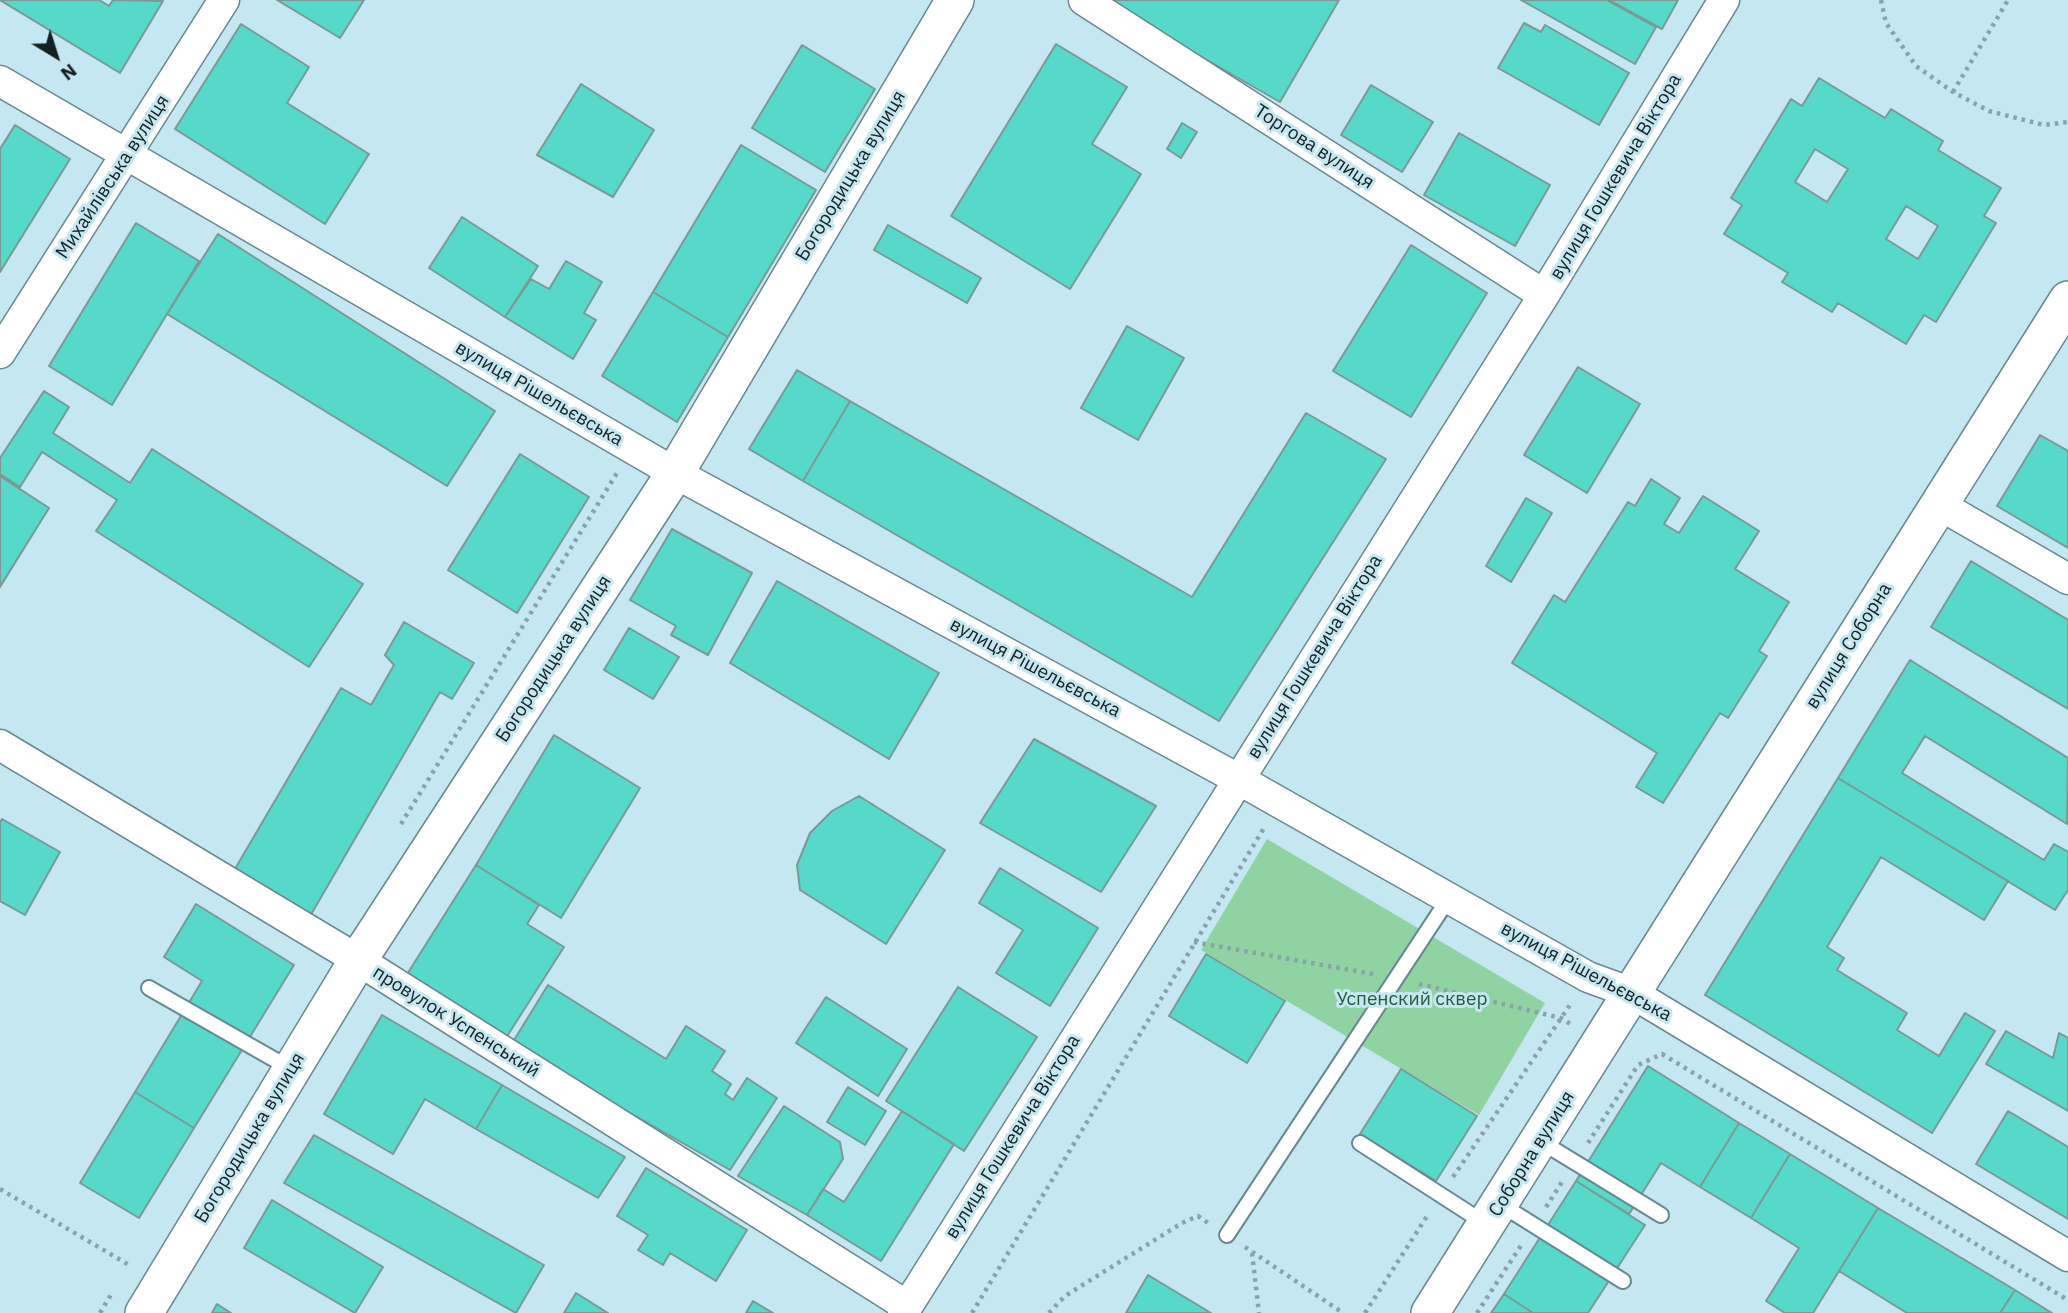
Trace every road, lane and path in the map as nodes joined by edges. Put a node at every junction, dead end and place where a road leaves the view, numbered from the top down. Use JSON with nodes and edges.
{"nodes":[{"id":1,"x":225,"y":0,"type":"edge"},
{"id":2,"x":955,"y":0,"type":"edge"},
{"id":3,"x":1084,"y":0,"type":"edge"},
{"id":4,"x":1724,"y":0,"type":"edge"},
{"id":5,"x":1881,"y":0,"type":"edge"},
{"id":6,"x":2008,"y":0,"type":"edge"},
{"id":7,"x":0,"y":81,"type":"edge"},
{"id":8,"x":1953,"y":92,"type":"junction"},
{"id":9,"x":2068,"y":122,"type":"edge"},
{"id":10,"x":128,"y":155,"type":"junction"},
{"id":11,"x":1544,"y":295,"type":"junction"},
{"id":12,"x":2068,"y":300,"type":"edge"},
{"id":13,"x":0,"y":353,"type":"edge"},
{"id":14,"x":675,"y":473,"type":"junction"},
{"id":15,"x":1938,"y":504,"type":"junction"},
{"id":16,"x":2068,"y":579,"type":"edge"},
{"id":17,"x":0,"y":745,"type":"edge"},
{"id":18,"x":1238,"y":779,"type":"junction"},
{"id":19,"x":1265,"y":827,"type":"dead end"},
{"id":20,"x":1449,"y":898,"type":"junction"},
{"id":21,"x":1194,"y":942,"type":"junction"},
{"id":22,"x":358,"y":960,"type":"junction"},
{"id":23,"x":1588,"y":977,"type":"junction"},
{"id":24,"x":1396,"y":978,"type":"junction"},
{"id":25,"x":149,"y":988,"type":"dead end"},
{"id":26,"x":1632,"y":993,"type":"junction"},
{"id":27,"x":1561,"y":1018,"type":"junction"},
{"id":28,"x":292,"y":1069,"type":"junction"},
{"id":29,"x":1539,"y":1141,"type":"junction"},
{"id":30,"x":1360,"y":1143,"type":"dead end"},
{"id":31,"x":1575,"y":1162,"type":"junction"},
{"id":32,"x":0,"y":1189,"type":"edge"},
{"id":33,"x":1441,"y":1195,"type":"junction"},
{"id":34,"x":1493,"y":1214,"type":"junction"},
{"id":35,"x":1661,"y":1215,"type":"dead end"},
{"id":36,"x":1534,"y":1225,"type":"junction"},
{"id":37,"x":1227,"y":1235,"type":"junction"},
{"id":38,"x":1252,"y":1252,"type":"junction"},
{"id":39,"x":2068,"y":1256,"type":"edge"},
{"id":40,"x":129,"y":1265,"type":"dead end"},
{"id":41,"x":1623,"y":1281,"type":"dead end"},
{"id":42,"x":2068,"y":1300,"type":"edge"},
{"id":43,"x":905,"y":1310,"type":"edge"},
{"id":44,"x":144,"y":1313,"type":"edge"},
{"id":45,"x":972,"y":1313,"type":"edge"},
{"id":46,"x":1049,"y":1313,"type":"edge"},
{"id":47,"x":1259,"y":1313,"type":"edge"},
{"id":48,"x":1343,"y":1313,"type":"edge"},
{"id":49,"x":1365,"y":1313,"type":"edge"},
{"id":50,"x":1430,"y":1313,"type":"edge"},
{"id":51,"x":1478,"y":1313,"type":"edge"}],
"edges":[{"from":1,"to":10,"type":"street","name":"Михайлівська вулиця"},
{"from":2,"to":14,"type":"street","name":"Богородицька вулиця"},
{"from":3,"to":11,"type":"street","name":"Торгова вулиця"},
{"from":4,"to":11,"type":"street","name":"вулиця Гошкевича Віктора"},
{"from":5,"to":8,"type":"path"},
{"from":6,"to":8,"type":"path"},
{"from":7,"to":10,"type":"street","name":"вулиця Рішельєвська"},
{"from":8,"to":9,"type":"path"},
{"from":10,"to":13,"type":"street","name":"Михайлівська вулиця"},
{"from":10,"to":14,"type":"street","name":"вулиця Рішельєвська"},
{"from":11,"to":18,"type":"street","name":"вулиця Гошкевича Віктора"},
{"from":12,"to":15,"type":"street","name":"вулиця Соборна"},
{"from":14,"to":18,"type":"street","name":"вулиця Рішельєвська"},
{"from":14,"to":22,"type":"street","name":"Богородицька вулиця"},
{"from":15,"to":16,"type":"street"},
{"from":15,"to":26,"type":"street","name":"вулиця Соборна"},
{"from":17,"to":22,"type":"street","name":"провулок Успенський"},
{"from":18,"to":20,"type":"street","name":"вулиця Рішельєвська"},
{"from":18,"to":43,"type":"street","name":"вулиця Гошкевича Віктора"},
{"from":19,"to":21,"type":"path"},
{"from":20,"to":23,"type":"street","name":"вулиця Рішельєвська"},
{"from":20,"to":24,"type":"lane"},
{"from":21,"to":24,"type":"path"},
{"from":21,"to":45,"type":"path"},
{"from":22,"to":28,"type":"street","name":"Богородицька вулиця"},
{"from":22,"to":43,"type":"street","name":"провулок Успенський"},
{"from":23,"to":26,"type":"street","name":"вулиця Рішельєвська"},
{"from":23,"to":27,"type":"path"},
{"from":24,"to":27,"type":"path"},
{"from":24,"to":37,"type":"lane"},
{"from":25,"to":28,"type":"lane"},
{"from":26,"to":29,"type":"street","name":"Соборна вулиця"},
{"from":26,"to":39,"type":"street","name":"вулиця Рішельєвська"},
{"from":27,"to":33,"type":"path"},
{"from":28,"to":44,"type":"street","name":"Богородицька вулиця"},
{"from":29,"to":31,"type":"lane"},
{"from":29,"to":34,"type":"street","name":"Соборна вулиця"},
{"from":30,"to":33,"type":"lane"},
{"from":31,"to":35,"type":"lane"},
{"from":31,"to":36,"type":"path"},
{"from":31,"to":42,"type":"path"},
{"from":32,"to":40,"type":"path"},
{"from":33,"to":34,"type":"lane"},
{"from":33,"to":49,"type":"path"},
{"from":34,"to":36,"type":"lane"},
{"from":34,"to":50,"type":"street","name":"Соборна вулиця"},
{"from":36,"to":41,"type":"lane"},
{"from":36,"to":51,"type":"path"},
{"from":37,"to":38,"type":"path"},
{"from":37,"to":46,"type":"path"},
{"from":38,"to":47,"type":"path"},
{"from":38,"to":48,"type":"path"}]}
